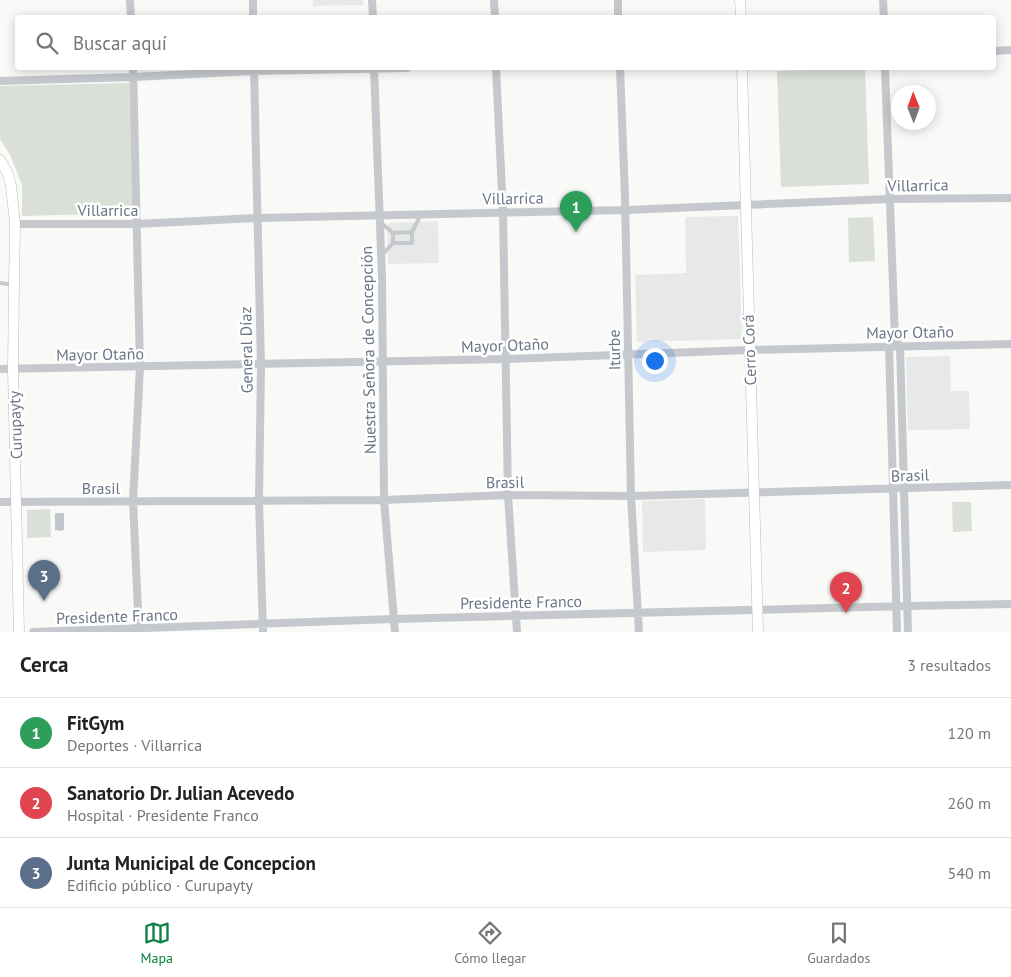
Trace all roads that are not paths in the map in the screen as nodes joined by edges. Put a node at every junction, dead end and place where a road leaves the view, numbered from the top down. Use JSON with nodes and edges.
{"nodes":[{"id":1,"x":130,"y":0,"type":"edge"},
{"id":2,"x":253,"y":0,"type":"edge"},
{"id":3,"x":372,"y":0,"type":"edge"},
{"id":4,"x":494,"y":0,"type":"edge"},
{"id":5,"x":618,"y":0,"type":"edge"},
{"id":6,"x":740,"y":0,"type":"edge"},
{"id":7,"x":883,"y":0,"type":"edge"},
{"id":8,"x":130,"y":15,"type":"edge"},
{"id":9,"x":254,"y":15,"type":"edge"},
{"id":10,"x":373,"y":15,"type":"edge"},
{"id":11,"x":495,"y":15,"type":"edge"},
{"id":12,"x":618,"y":15,"type":"edge"},
{"id":13,"x":741,"y":15,"type":"edge"},
{"id":14,"x":884,"y":15,"type":"edge"},
{"id":15,"x":996,"y":50,"type":"edge"},
{"id":16,"x":1011,"y":50,"type":"edge"},
{"id":17,"x":132,"y":70,"type":"edge"},
{"id":18,"x":254,"y":70,"type":"edge"},
{"id":19,"x":374,"y":70,"type":"edge"},
{"id":20,"x":496,"y":70,"type":"edge"},
{"id":21,"x":620,"y":70,"type":"edge"},
{"id":22,"x":742,"y":70,"type":"edge"},
{"id":23,"x":885,"y":70,"type":"edge"},
{"id":24,"x":133,"y":77,"type":"junction"},
{"id":25,"x":0,"y":81,"type":"edge"},
{"id":26,"x":0,"y":160,"type":"edge"},
{"id":27,"x":1011,"y":198,"type":"edge"},
{"id":28,"x":889,"y":199,"type":"junction"},
{"id":29,"x":746,"y":205,"type":"junction"},
{"id":30,"x":626,"y":210,"type":"junction"},
{"id":31,"x":502,"y":212,"type":"junction"},
{"id":32,"x":421,"y":214,"type":"junction"},
{"id":33,"x":258,"y":218,"type":"junction"},
{"id":34,"x":380,"y":219,"type":"junction"},
{"id":35,"x":15,"y":224,"type":"junction"},
{"id":36,"x":137,"y":224,"type":"junction"},
{"id":37,"x":412,"y":232,"type":"junction"},
{"id":38,"x":393,"y":233,"type":"junction"},
{"id":39,"x":393,"y":243,"type":"junction"},
{"id":40,"x":381,"y":256,"type":"junction"},
{"id":41,"x":0,"y":283,"type":"edge"},
{"id":42,"x":14,"y":286,"type":"junction"},
{"id":43,"x":895,"y":340,"type":"junction"},
{"id":44,"x":1011,"y":344,"type":"edge"},
{"id":45,"x":889,"y":346,"type":"junction"},
{"id":46,"x":900,"y":346,"type":"junction"},
{"id":47,"x":749,"y":350,"type":"junction"},
{"id":48,"x":628,"y":355,"type":"junction"},
{"id":49,"x":506,"y":359,"type":"junction"},
{"id":50,"x":383,"y":361,"type":"junction"},
{"id":51,"x":261,"y":365,"type":"junction"},
{"id":52,"x":140,"y":367,"type":"junction"},
{"id":53,"x":13,"y":369,"type":"junction"},
{"id":54,"x":0,"y":370,"type":"edge"},
{"id":55,"x":1011,"y":486,"type":"edge"},
{"id":56,"x":905,"y":489,"type":"junction"},
{"id":57,"x":893,"y":490,"type":"junction"},
{"id":58,"x":754,"y":492,"type":"junction"},
{"id":59,"x":508,"y":495,"type":"junction"},
{"id":60,"x":631,"y":496,"type":"junction"},
{"id":61,"x":259,"y":500,"type":"junction"},
{"id":62,"x":384,"y":500,"type":"junction"},
{"id":63,"x":133,"y":501,"type":"junction"},
{"id":64,"x":0,"y":502,"type":"edge"},
{"id":65,"x":17,"y":502,"type":"junction"},
{"id":66,"x":1011,"y":604,"type":"edge"},
{"id":67,"x":896,"y":606,"type":"junction"},
{"id":68,"x":907,"y":606,"type":"junction"},
{"id":69,"x":757,"y":611,"type":"junction"},
{"id":70,"x":638,"y":613,"type":"junction"},
{"id":71,"x":517,"y":616,"type":"junction"},
{"id":72,"x":394,"y":620,"type":"junction"},
{"id":73,"x":263,"y":628,"type":"edge"},
{"id":74,"x":139,"y":630,"type":"edge"},
{"id":75,"x":19,"y":632,"type":"edge"},
{"id":76,"x":33,"y":632,"type":"edge"},
{"id":77,"x":395,"y":632,"type":"edge"},
{"id":78,"x":517,"y":632,"type":"edge"},
{"id":79,"x":640,"y":632,"type":"edge"},
{"id":80,"x":758,"y":632,"type":"edge"},
{"id":81,"x":897,"y":632,"type":"edge"},
{"id":82,"x":908,"y":632,"type":"edge"}],
"edges":[{"from":1,"to":8,"type":"street"},
{"from":2,"to":9,"type":"street"},
{"from":3,"to":10,"type":"street"},
{"from":4,"to":11,"type":"street"},
{"from":5,"to":12,"type":"street"},
{"from":6,"to":13,"type":"street"},
{"from":7,"to":14,"type":"street"},
{"from":15,"to":16,"type":"street"},
{"from":17,"to":24,"type":"street"},
{"from":18,"to":24,"type":"street"},
{"from":18,"to":33,"type":"street","name":"General Díaz"},
{"from":19,"to":34,"type":"street","name":"Nuestra Señora de Concepción"},
{"from":20,"to":31,"type":"street"},
{"from":21,"to":30,"type":"street","name":"Iturbe"},
{"from":22,"to":29,"type":"street","name":"Cerro Corá"},
{"from":23,"to":28,"type":"street"},
{"from":24,"to":25,"type":"street"},
{"from":24,"to":36,"type":"street"},
{"from":26,"to":35,"type":"street","name":"Curupayty"},
{"from":27,"to":28,"type":"street","name":"Villarrica"},
{"from":28,"to":29,"type":"street","name":"Villarrica"},
{"from":28,"to":43,"type":"street"},
{"from":29,"to":30,"type":"street","name":"Villarrica"},
{"from":29,"to":47,"type":"street","name":"Cerro Corá"},
{"from":30,"to":31,"type":"street","name":"Villarrica"},
{"from":30,"to":48,"type":"street","name":"Iturbe"},
{"from":31,"to":32,"type":"street","name":"Villarrica"},
{"from":31,"to":49,"type":"street"},
{"from":32,"to":34,"type":"street","name":"Villarrica"},
{"from":32,"to":37,"type":"lane"},
{"from":33,"to":34,"type":"street","name":"Villarrica"},
{"from":33,"to":36,"type":"street","name":"Villarrica"},
{"from":33,"to":51,"type":"street","name":"General Díaz"},
{"from":34,"to":38,"type":"lane"},
{"from":34,"to":40,"type":"street","name":"Nuestra Señora de Concepción"},
{"from":35,"to":36,"type":"street","name":"Villarrica"},
{"from":35,"to":42,"type":"street","name":"Curupayty"},
{"from":36,"to":52,"type":"street"},
{"from":37,"to":38,"type":"lane"},
{"from":37,"to":39,"type":"lane"},
{"from":38,"to":39,"type":"lane"},
{"from":39,"to":40,"type":"lane"},
{"from":40,"to":50,"type":"street","name":"Nuestra Señora de Concepción"},
{"from":41,"to":42,"type":"lane"},
{"from":42,"to":53,"type":"street","name":"Curupayty"},
{"from":43,"to":45,"type":"street"},
{"from":43,"to":46,"type":"street"},
{"from":44,"to":46,"type":"street","name":"Mayor Otaño"},
{"from":45,"to":46,"type":"street","name":"Mayor Otaño"},
{"from":45,"to":47,"type":"street","name":"Mayor Otaño"},
{"from":45,"to":57,"type":"street"},
{"from":46,"to":56,"type":"street"},
{"from":47,"to":48,"type":"street","name":"Mayor Otaño"},
{"from":47,"to":58,"type":"street","name":"Cerro Corá"},
{"from":48,"to":49,"type":"street","name":"Mayor Otaño"},
{"from":48,"to":60,"type":"street","name":"Iturbe"},
{"from":49,"to":50,"type":"street","name":"Mayor Otaño"},
{"from":49,"to":59,"type":"street"},
{"from":50,"to":51,"type":"street","name":"Mayor Otaño"},
{"from":50,"to":62,"type":"street","name":"Nuestra Señora de Concepción"},
{"from":51,"to":52,"type":"street","name":"Mayor Otaño"},
{"from":51,"to":61,"type":"street","name":"General Díaz"},
{"from":52,"to":53,"type":"street","name":"Mayor Otaño"},
{"from":52,"to":63,"type":"street"},
{"from":53,"to":54,"type":"street","name":"Mayor Otaño"},
{"from":53,"to":65,"type":"street","name":"Curupayty"},
{"from":55,"to":56,"type":"street","name":"Brasil"},
{"from":56,"to":57,"type":"street","name":"Brasil"},
{"from":56,"to":68,"type":"street"},
{"from":57,"to":58,"type":"street","name":"Brasil"},
{"from":57,"to":67,"type":"street"},
{"from":58,"to":60,"type":"street","name":"Brasil"},
{"from":58,"to":69,"type":"street","name":"Cerro Corá"},
{"from":59,"to":60,"type":"street","name":"Brasil"},
{"from":59,"to":62,"type":"street","name":"Brasil"},
{"from":59,"to":71,"type":"street"},
{"from":60,"to":70,"type":"street","name":"Iturbe"},
{"from":61,"to":62,"type":"street","name":"Brasil"},
{"from":61,"to":63,"type":"street","name":"Brasil"},
{"from":61,"to":73,"type":"street","name":"General Díaz"},
{"from":62,"to":72,"type":"street","name":"Nuestra Señora de Concepción"},
{"from":63,"to":65,"type":"street","name":"Brasil"},
{"from":63,"to":74,"type":"street"},
{"from":64,"to":65,"type":"street","name":"Brasil"},
{"from":65,"to":75,"type":"street","name":"Curupayty"},
{"from":66,"to":68,"type":"street","name":"Presidente Franco"},
{"from":67,"to":68,"type":"street","name":"Presidente Franco"},
{"from":67,"to":69,"type":"street","name":"Presidente Franco"},
{"from":67,"to":81,"type":"street"},
{"from":68,"to":82,"type":"street"},
{"from":69,"to":70,"type":"street","name":"Presidente Franco"},
{"from":69,"to":80,"type":"street","name":"Cerro Corá"},
{"from":70,"to":71,"type":"street","name":"Presidente Franco"},
{"from":70,"to":79,"type":"street","name":"Iturbe"},
{"from":71,"to":72,"type":"street","name":"Presidente Franco"},
{"from":71,"to":78,"type":"street"},
{"from":72,"to":73,"type":"street","name":"Presidente Franco"},
{"from":72,"to":77,"type":"street","name":"Nuestra Señora de Concepción"},
{"from":73,"to":74,"type":"street","name":"Presidente Franco"},
{"from":74,"to":76,"type":"street","name":"Presidente Franco"}]}
